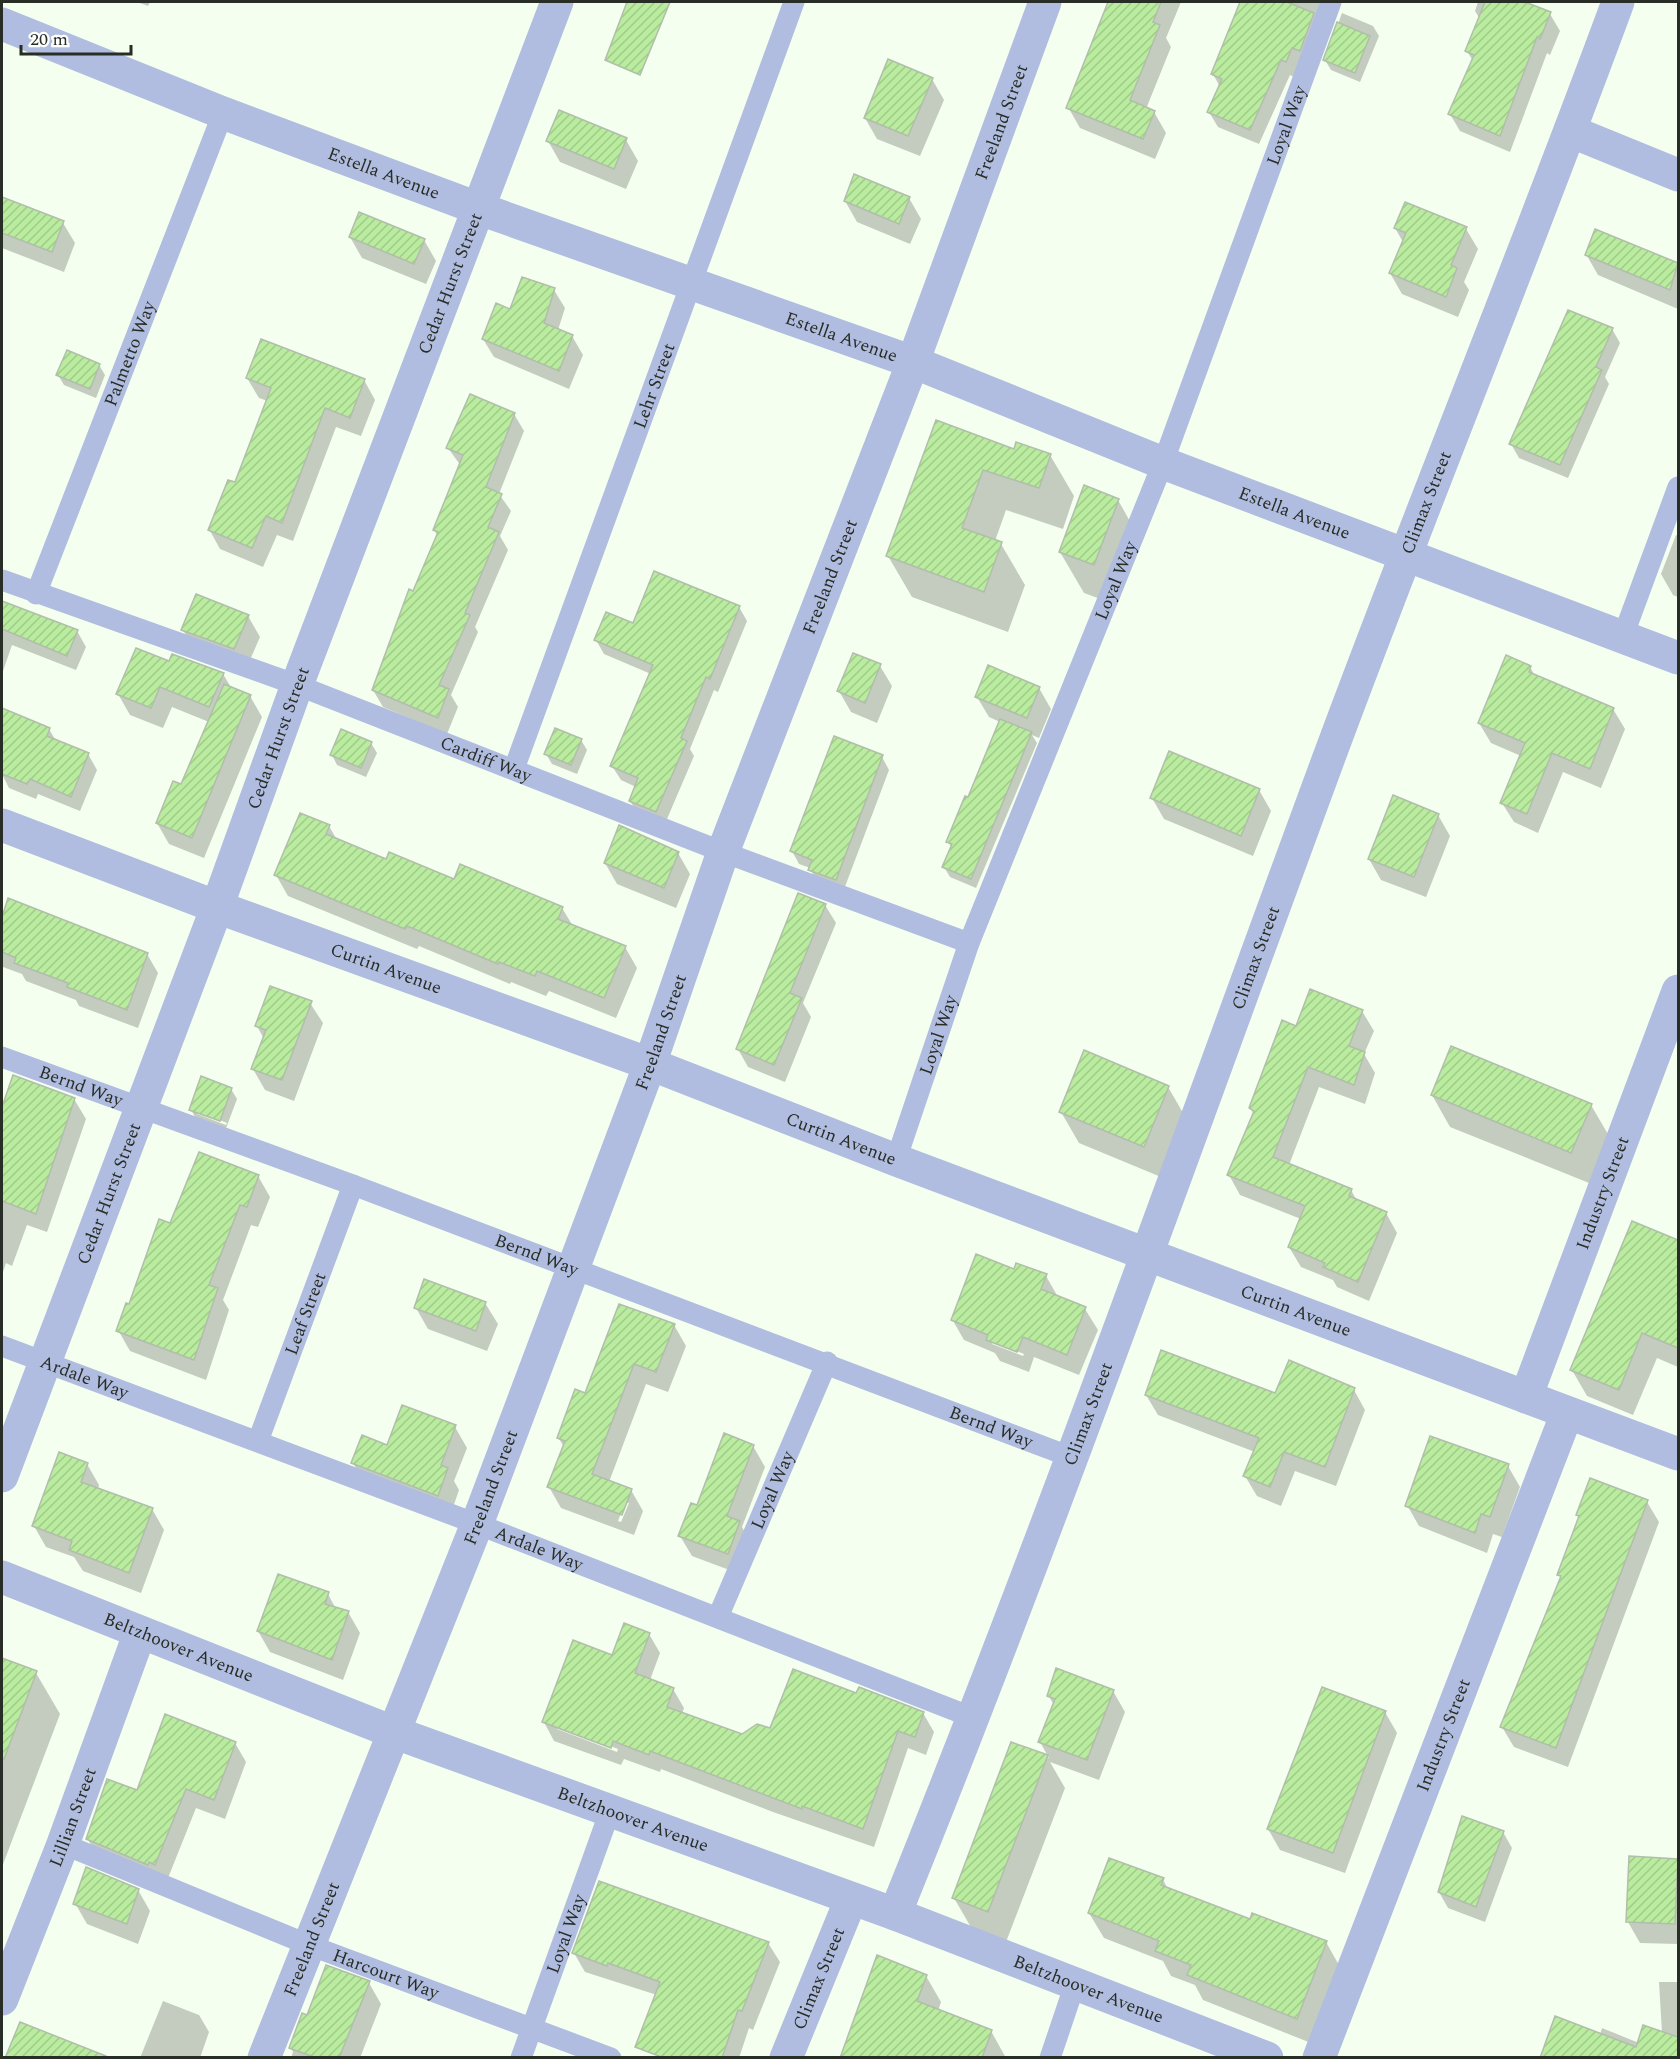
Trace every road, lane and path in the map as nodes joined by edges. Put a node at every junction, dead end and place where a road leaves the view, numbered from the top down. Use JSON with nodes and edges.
{"nodes":[{"id":1,"x":557,"y":2,"type":"edge"},
{"id":2,"x":794,"y":2,"type":"edge"},
{"id":3,"x":1045,"y":2,"type":"edge"},
{"id":4,"x":1331,"y":2,"type":"edge"},
{"id":5,"x":1618,"y":2,"type":"edge"},
{"id":6,"x":2,"y":24,"type":"edge"},
{"id":7,"x":223,"y":113,"type":"junction"},
{"id":8,"x":1570,"y":131,"type":"junction"},
{"id":9,"x":1678,"y":176,"type":"edge"},
{"id":10,"x":480,"y":209,"type":"junction"},
{"id":11,"x":693,"y":284,"type":"junction"},
{"id":12,"x":913,"y":362,"type":"junction"},
{"id":13,"x":1163,"y":463,"type":"junction"},
{"id":14,"x":1678,"y":487,"type":"edge"},
{"id":15,"x":1406,"y":554,"type":"junction"},
{"id":16,"x":2,"y":580,"type":"edge"},
{"id":17,"x":36,"y":594,"type":"junction"},
{"id":18,"x":1623,"y":639,"type":"junction"},
{"id":19,"x":1678,"y":658,"type":"edge"},
{"id":20,"x":297,"y":685,"type":"junction"},
{"id":21,"x":514,"y":769,"type":"junction"},
{"id":22,"x":2,"y":825,"type":"edge"},
{"id":23,"x":723,"y":852,"type":"junction"},
{"id":24,"x":217,"y":907,"type":"junction"},
{"id":25,"x":969,"y":943,"type":"junction"},
{"id":26,"x":1678,"y":991,"type":"edge"},
{"id":27,"x":2,"y":1057,"type":"edge"},
{"id":28,"x":650,"y":1064,"type":"junction"},
{"id":29,"x":141,"y":1108,"type":"junction"},
{"id":30,"x":896,"y":1160,"type":"junction"},
{"id":31,"x":353,"y":1185,"type":"junction"},
{"id":32,"x":1149,"y":1256,"type":"junction"},
{"id":33,"x":573,"y":1269,"type":"junction"},
{"id":34,"x":2,"y":1346,"type":"edge"},
{"id":35,"x":46,"y":1362,"type":"junction"},
{"id":36,"x":827,"y":1362,"type":"junction"},
{"id":37,"x":1526,"y":1397,"type":"junction"},
{"id":38,"x":1567,"y":1413,"type":"junction"},
{"id":39,"x":258,"y":1441,"type":"junction"},
{"id":40,"x":1678,"y":1454,"type":"edge"},
{"id":41,"x":1071,"y":1457,"type":"junction"},
{"id":42,"x":2,"y":1476,"type":"edge"},
{"id":43,"x":477,"y":1524,"type":"junction"},
{"id":44,"x":2,"y":1577,"type":"edge"},
{"id":45,"x":718,"y":1617,"type":"junction"},
{"id":46,"x":140,"y":1632,"type":"junction"},
{"id":47,"x":974,"y":1718,"type":"junction"},
{"id":48,"x":393,"y":1731,"type":"junction"},
{"id":49,"x":610,"y":1811,"type":"junction"},
{"id":50,"x":63,"y":1844,"type":"junction"},
{"id":51,"x":851,"y":1899,"type":"junction"},
{"id":52,"x":895,"y":1914,"type":"junction"},
{"id":53,"x":309,"y":1945,"type":"junction"},
{"id":54,"x":1075,"y":1984,"type":"junction"},
{"id":55,"x":2,"y":1999,"type":"edge"},
{"id":56,"x":533,"y":2027,"type":"junction"},
{"id":57,"x":264,"y":2058,"type":"edge"},
{"id":58,"x":521,"y":2058,"type":"edge"},
{"id":59,"x":611,"y":2058,"type":"edge"},
{"id":60,"x":786,"y":2058,"type":"edge"},
{"id":61,"x":1050,"y":2058,"type":"edge"},
{"id":62,"x":1267,"y":2058,"type":"edge"},
{"id":63,"x":1319,"y":2058,"type":"edge"}],
"edges":[{"from":1,"to":10,"type":"street","name":"Cedar Hurst Street"},
{"from":2,"to":11,"type":"lane","name":"Lehr Street"},
{"from":3,"to":12,"type":"street","name":"Freeland Street"},
{"from":4,"to":13,"type":"lane","name":"Loyal Way"},
{"from":5,"to":8,"type":"street","name":"Climax Street"},
{"from":6,"to":7,"type":"street","name":"Estella Avenue"},
{"from":7,"to":10,"type":"street","name":"Estella Avenue"},
{"from":7,"to":17,"type":"lane","name":"Palmetto Way"},
{"from":8,"to":9,"type":"street"},
{"from":8,"to":15,"type":"street","name":"Climax Street"},
{"from":10,"to":11,"type":"street","name":"Estella Avenue"},
{"from":10,"to":20,"type":"street","name":"Cedar Hurst Street"},
{"from":11,"to":12,"type":"street","name":"Estella Avenue"},
{"from":11,"to":21,"type":"lane","name":"Lehr Street"},
{"from":12,"to":13,"type":"street","name":"Estella Avenue"},
{"from":12,"to":23,"type":"street","name":"Freeland Street"},
{"from":13,"to":15,"type":"street","name":"Estella Avenue"},
{"from":13,"to":25,"type":"lane","name":"Loyal Way"},
{"from":14,"to":18,"type":"lane"},
{"from":15,"to":18,"type":"street","name":"Estella Avenue"},
{"from":15,"to":32,"type":"street","name":"Climax Street"},
{"from":16,"to":17,"type":"lane","name":"Cardiff Way"},
{"from":17,"to":20,"type":"lane","name":"Cardiff Way"},
{"from":18,"to":19,"type":"street","name":"Estella Avenue"},
{"from":20,"to":21,"type":"lane","name":"Cardiff Way"},
{"from":20,"to":24,"type":"street","name":"Cedar Hurst Street"},
{"from":21,"to":23,"type":"lane","name":"Cardiff Way"},
{"from":22,"to":24,"type":"street","name":"Curtin Avenue"},
{"from":23,"to":25,"type":"lane","name":"Cardiff Way"},
{"from":23,"to":28,"type":"street","name":"Freeland Street"},
{"from":24,"to":28,"type":"street","name":"Curtin Avenue"},
{"from":24,"to":29,"type":"street","name":"Cedar Hurst Street"},
{"from":25,"to":30,"type":"lane","name":"Loyal Way"},
{"from":26,"to":37,"type":"street","name":"Industry Street"},
{"from":27,"to":29,"type":"lane","name":"Bernd Way"},
{"from":28,"to":30,"type":"street","name":"Curtin Avenue"},
{"from":28,"to":33,"type":"street","name":"Freeland Street"},
{"from":29,"to":31,"type":"lane","name":"Bernd Way"},
{"from":29,"to":35,"type":"street","name":"Cedar Hurst Street"},
{"from":30,"to":32,"type":"street","name":"Curtin Avenue"},
{"from":31,"to":33,"type":"lane","name":"Bernd Way"},
{"from":31,"to":39,"type":"lane","name":"Leaf Street"},
{"from":32,"to":37,"type":"street","name":"Curtin Avenue"},
{"from":32,"to":41,"type":"street","name":"Climax Street"},
{"from":33,"to":36,"type":"lane","name":"Bernd Way"},
{"from":33,"to":43,"type":"street","name":"Freeland Street"},
{"from":34,"to":35,"type":"lane","name":"Ardale Way"},
{"from":35,"to":39,"type":"lane","name":"Ardale Way"},
{"from":35,"to":42,"type":"street","name":"Cedar Hurst Street"},
{"from":36,"to":41,"type":"lane","name":"Bernd Way"},
{"from":36,"to":45,"type":"lane","name":"Loyal Way"},
{"from":37,"to":38,"type":"street","name":"Curtin Avenue"},
{"from":38,"to":40,"type":"street","name":"Curtin Avenue"},
{"from":38,"to":63,"type":"street","name":"Industry Street"},
{"from":39,"to":43,"type":"lane","name":"Ardale Way"},
{"from":41,"to":47,"type":"street","name":"Climax Street"},
{"from":43,"to":45,"type":"lane","name":"Ardale Way"},
{"from":43,"to":48,"type":"street","name":"Freeland Street"},
{"from":44,"to":46,"type":"street","name":"Beltzhoover Avenue"},
{"from":45,"to":47,"type":"lane","name":"Ardale Way"},
{"from":46,"to":48,"type":"street","name":"Beltzhoover Avenue"},
{"from":46,"to":50,"type":"street","name":"Lillian Street"},
{"from":47,"to":52,"type":"street","name":"Climax Street"},
{"from":48,"to":49,"type":"street","name":"Beltzhoover Avenue"},
{"from":48,"to":53,"type":"street","name":"Freeland Street"},
{"from":49,"to":51,"type":"street","name":"Beltzhoover Avenue"},
{"from":49,"to":56,"type":"lane","name":"Loyal Way"},
{"from":50,"to":53,"type":"lane","name":"Harcourt Way"},
{"from":50,"to":55,"type":"street","name":"Lillian Street"},
{"from":51,"to":52,"type":"street","name":"Beltzhoover Avenue"},
{"from":51,"to":60,"type":"street","name":"Climax Street"},
{"from":52,"to":54,"type":"street","name":"Beltzhoover Avenue"},
{"from":53,"to":56,"type":"lane","name":"Harcourt Way"},
{"from":53,"to":57,"type":"street","name":"Freeland Street"},
{"from":54,"to":61,"type":"lane"},
{"from":54,"to":62,"type":"street","name":"Beltzhoover Avenue"},
{"from":56,"to":58,"type":"lane","name":"Loyal Way"},
{"from":56,"to":59,"type":"lane","name":"Harcourt Way"}]}
